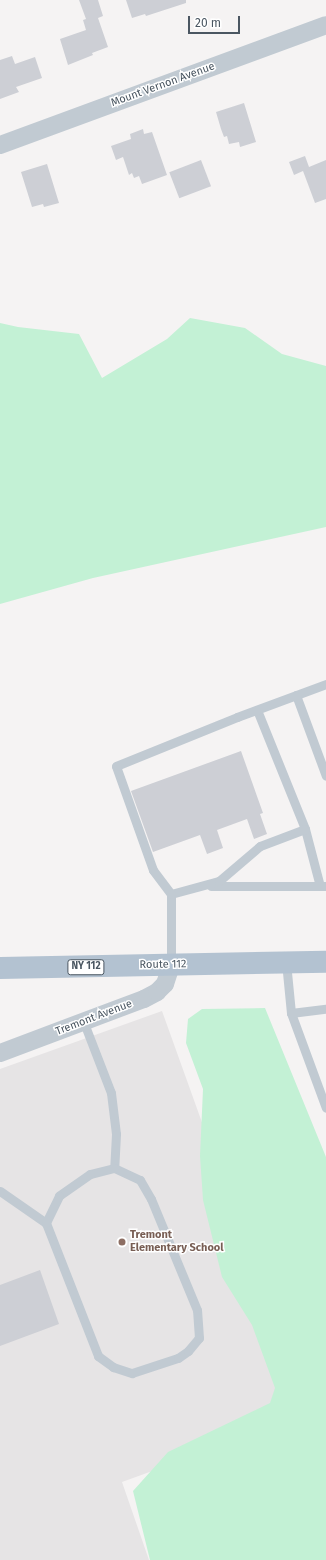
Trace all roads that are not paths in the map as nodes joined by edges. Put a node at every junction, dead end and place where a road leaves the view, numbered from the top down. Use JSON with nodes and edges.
{"nodes":[{"id":1,"x":326,"y":25,"type":"edge"},
{"id":2,"x":0,"y":145,"type":"edge"},
{"id":3,"x":326,"y":684,"type":"edge"},
{"id":4,"x":296,"y":695,"type":"junction"},
{"id":5,"x":256,"y":710,"type":"junction"},
{"id":6,"x":326,"y":776,"type":"edge"},
{"id":7,"x":305,"y":829,"type":"junction"},
{"id":8,"x":202,"y":886,"type":"junction"},
{"id":9,"x":323,"y":886,"type":"edge"},
{"id":10,"x":171,"y":894,"type":"junction"},
{"id":11,"x":286,"y":962,"type":"junction"},
{"id":12,"x":326,"y":962,"type":"edge"},
{"id":13,"x":171,"y":965,"type":"junction"},
{"id":14,"x":0,"y":968,"type":"edge"},
{"id":15,"x":326,"y":1009,"type":"edge"},
{"id":16,"x":291,"y":1012,"type":"junction"},
{"id":17,"x":84,"y":1023,"type":"junction"},
{"id":18,"x":0,"y":1053,"type":"edge"},
{"id":19,"x":326,"y":1108,"type":"edge"},
{"id":20,"x":114,"y":1168,"type":"junction"},
{"id":21,"x":0,"y":1191,"type":"edge"},
{"id":22,"x":46,"y":1223,"type":"junction"}],
"edges":[{"from":1,"to":2,"type":"street","name":"Mount Vernon Avenue"},
{"from":3,"to":4,"type":"lane"},
{"from":4,"to":5,"type":"lane"},
{"from":4,"to":6,"type":"lane"},
{"from":5,"to":7,"type":"lane"},
{"from":5,"to":10,"type":"lane"},
{"from":7,"to":8,"type":"lane"},
{"from":7,"to":9,"type":"lane"},
{"from":8,"to":9,"type":"lane"},
{"from":8,"to":10,"type":"lane"},
{"from":10,"to":13,"type":"lane"},
{"from":11,"to":12,"type":"main road","name":"Route 112","number":"NY 112"},
{"from":11,"to":13,"type":"main road","name":"Route 112","number":"NY 112"},
{"from":11,"to":16,"type":"lane"},
{"from":13,"to":14,"type":"main road","name":"Route 112","number":"NY 112"},
{"from":13,"to":17,"type":"street","name":"Tremont Avenue"},
{"from":15,"to":16,"type":"lane"},
{"from":16,"to":19,"type":"lane"},
{"from":17,"to":18,"type":"street","name":"Tremont Avenue"},
{"from":17,"to":20,"type":"lane"},
{"from":20,"to":22,"type":"lane"},
{"from":20,"to":22,"type":"lane"},
{"from":21,"to":22,"type":"lane"}]}
